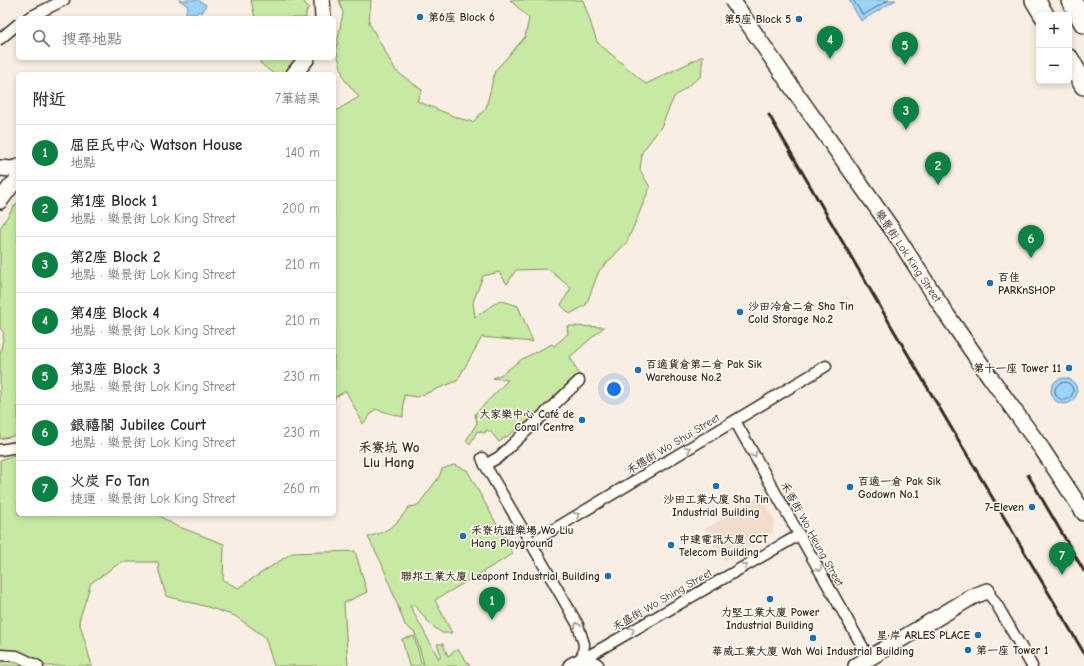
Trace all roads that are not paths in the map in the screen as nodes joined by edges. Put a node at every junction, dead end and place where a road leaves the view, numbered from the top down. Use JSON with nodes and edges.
{"nodes":[{"id":1,"x":64,"y":0,"type":"edge"},
{"id":2,"x":322,"y":0,"type":"edge"},
{"id":3,"x":732,"y":0,"type":"edge"},
{"id":4,"x":1035,"y":0,"type":"edge"},
{"id":5,"x":1071,"y":0,"type":"edge"},
{"id":6,"x":1042,"y":12,"type":"edge"},
{"id":7,"x":32,"y":16,"type":"edge"},
{"id":8,"x":323,"y":16,"type":"edge"},
{"id":9,"x":1084,"y":23,"type":"edge"},
{"id":10,"x":16,"y":26,"type":"edge"},
{"id":11,"x":0,"y":39,"type":"edge"},
{"id":12,"x":305,"y":60,"type":"edge"},
{"id":13,"x":1072,"y":64,"type":"edge"},
{"id":14,"x":296,"y":72,"type":"edge"},
{"id":15,"x":1084,"y":85,"type":"edge"},
{"id":16,"x":0,"y":168,"type":"edge"},
{"id":17,"x":16,"y":168,"type":"edge"},
{"id":18,"x":16,"y":182,"type":"edge"},
{"id":19,"x":0,"y":200,"type":"edge"},
{"id":20,"x":826,"y":366,"type":"dead end"},
{"id":21,"x":579,"y":381,"type":"dead end"},
{"id":22,"x":735,"y":421,"type":"junction"},
{"id":23,"x":16,"y":447,"type":"edge"},
{"id":24,"x":0,"y":450,"type":"edge"},
{"id":25,"x":1084,"y":513,"type":"edge"},
{"id":26,"x":799,"y":535,"type":"junction"},
{"id":27,"x":531,"y":543,"type":"junction"},
{"id":28,"x":987,"y":591,"type":"joint"},
{"id":29,"x":0,"y":655,"type":"edge"},
{"id":30,"x":869,"y":658,"type":"junction"},
{"id":31,"x":574,"y":664,"type":"edge"},
{"id":32,"x":38,"y":666,"type":"edge"},
{"id":33,"x":596,"y":666,"type":"edge"},
{"id":34,"x":856,"y":666,"type":"edge"},
{"id":35,"x":1032,"y":666,"type":"edge"}],
"edges":[{"from":1,"to":7,"type":"street"},
{"from":2,"to":8,"type":"street"},
{"from":3,"to":25,"type":"street","name":"樂景街 Lok King Street","bridge":true},
{"from":4,"to":6,"type":"highway"},
{"from":5,"to":9,"type":"highway"},
{"from":10,"to":11,"type":"street"},
{"from":12,"to":14,"type":"street"},
{"from":13,"to":15,"type":"highway"},
{"from":16,"to":17,"type":"street"},
{"from":18,"to":19,"type":"street"},
{"from":20,"to":22,"type":"street","name":"禾穗街 Wo Shui Street"},
{"from":21,"to":27,"type":"street"},
{"from":22,"to":26,"type":"street","name":"禾香街 Wo Heung Street","one_way":true},
{"from":27,"to":22,"type":"street","name":"禾穗街 Wo Shui Street","one_way":true},
{"from":23,"to":24,"type":"street"},
{"from":26,"to":30,"type":"street","name":"禾香街 Wo Heung Street","one_way":true},
{"from":31,"to":26,"type":"street","name":"禾盛街 Wo Shing Street","one_way":true},
{"from":31,"to":27,"type":"street","one_way":true},
{"from":28,"to":30,"type":"street"},
{"from":28,"to":35,"type":"street"},
{"from":29,"to":32,"type":"street"},
{"from":30,"to":34,"type":"street"},
{"from":31,"to":33,"type":"street"}]}
